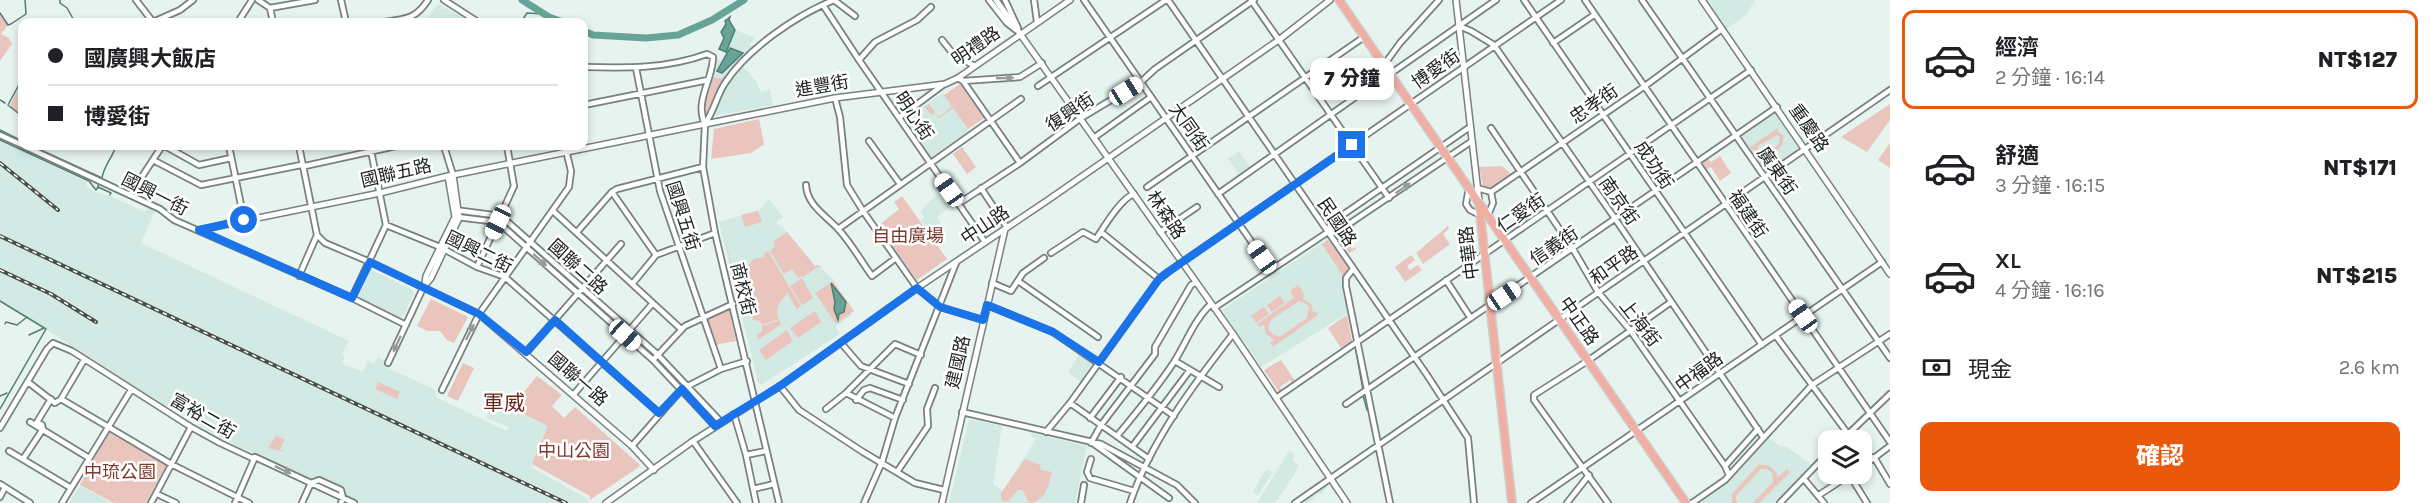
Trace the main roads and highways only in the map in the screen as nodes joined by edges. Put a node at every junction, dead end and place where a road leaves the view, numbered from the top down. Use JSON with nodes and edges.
{"nodes":[{"id":1,"x":1339,"y":0,"type":"edge"},
{"id":2,"x":1479,"y":201,"type":"junction"},
{"id":3,"x":1512,"y":503,"type":"edge"},
{"id":4,"x":1686,"y":503,"type":"edge"}],
"edges":[{"from":1,"to":2,"type":"main road","name":"中正路"},
{"from":2,"to":3,"type":"main road","name":"中華路"},
{"from":2,"to":4,"type":"main road","name":"中正路"}]}
